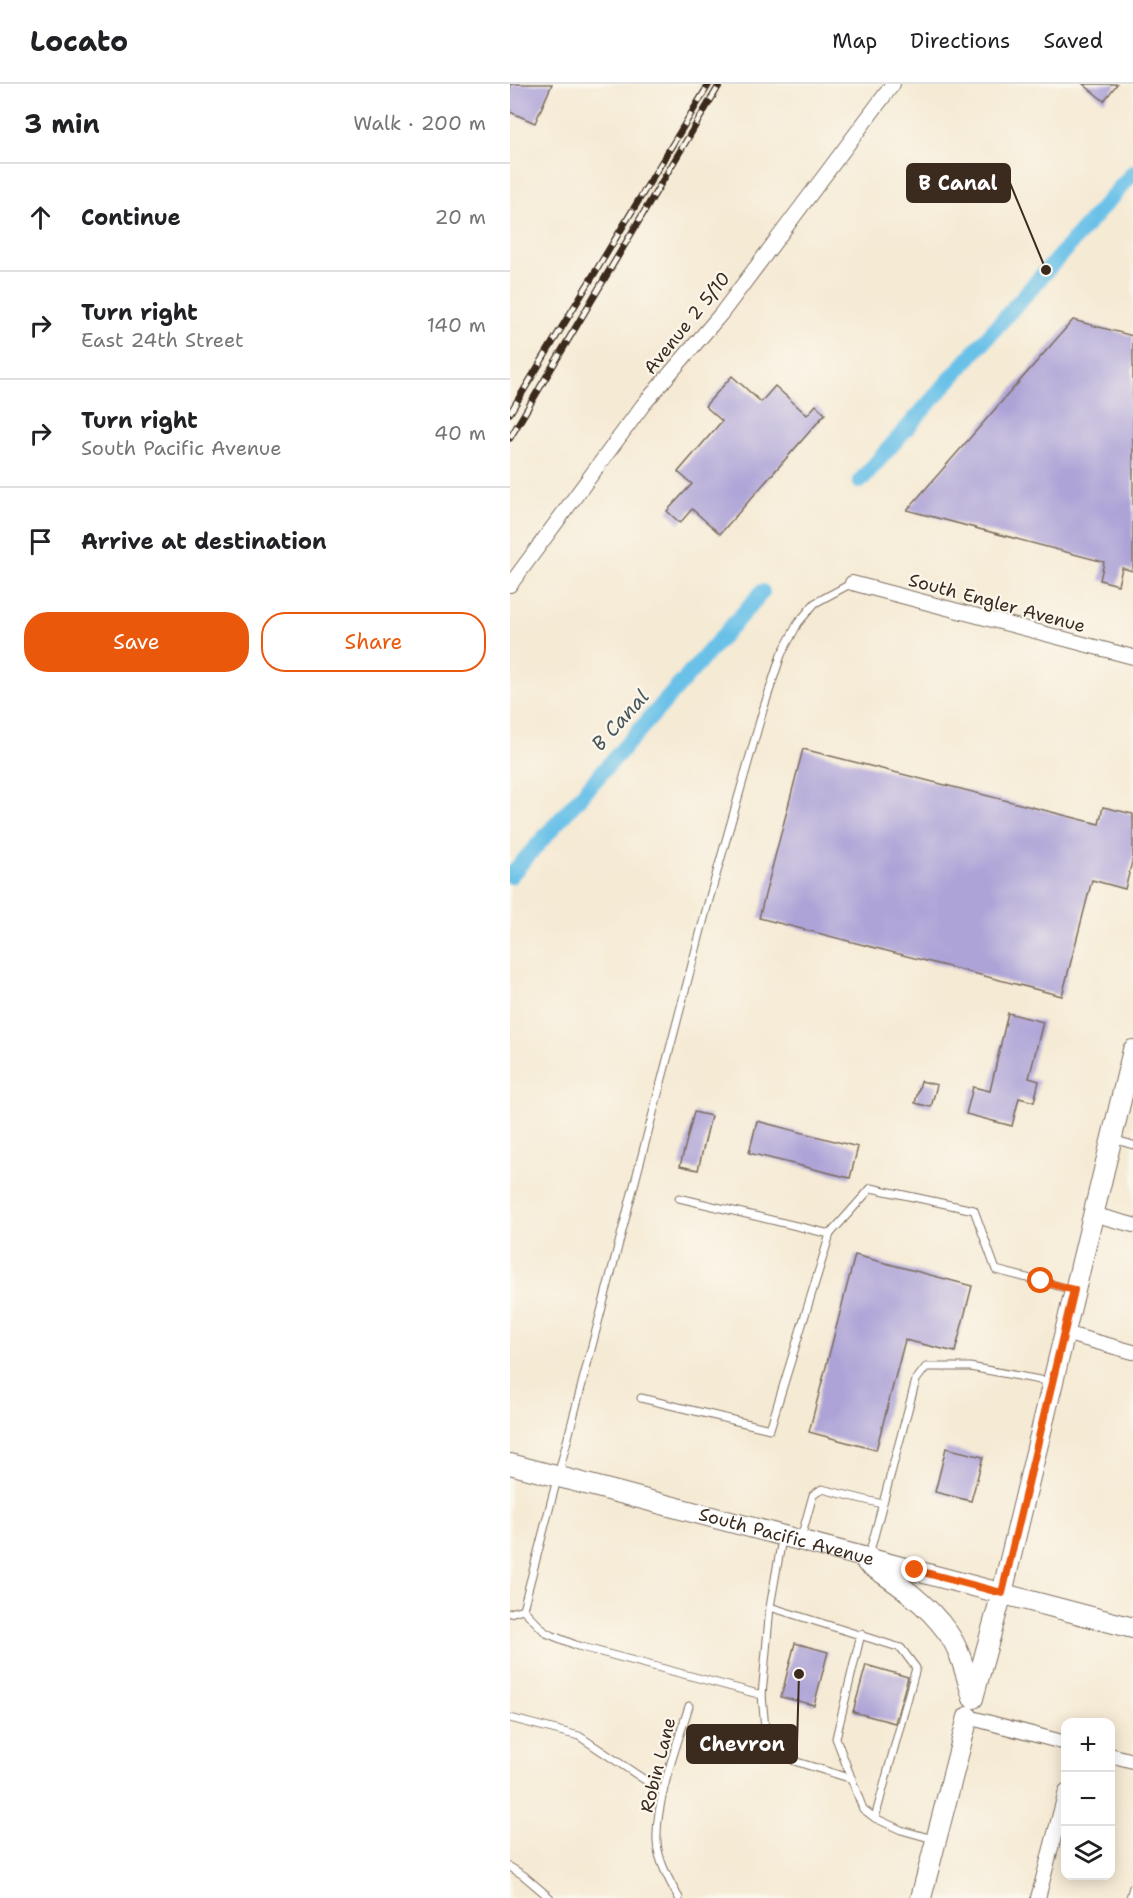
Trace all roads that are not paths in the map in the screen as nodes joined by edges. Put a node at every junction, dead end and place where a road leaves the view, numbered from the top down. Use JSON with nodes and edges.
{"nodes":[{"id":1,"x":893,"y":84,"type":"edge"},
{"id":2,"x":852,"y":583,"type":"joint"},
{"id":3,"x":510,"y":585,"type":"edge"},
{"id":4,"x":1133,"y":657,"type":"edge"},
{"id":5,"x":1133,"y":1050,"type":"edge"},
{"id":6,"x":1110,"y":1138,"type":"junction"},
{"id":7,"x":1133,"y":1145,"type":"edge"},
{"id":8,"x":679,"y":1198,"type":"dead end"},
{"id":9,"x":1092,"y":1214,"type":"junction"},
{"id":10,"x":1133,"y":1225,"type":"edge"},
{"id":11,"x":830,"y":1234,"type":"junction"},
{"id":12,"x":1074,"y":1290,"type":"junction"},
{"id":13,"x":1064,"y":1333,"type":"junction"},
{"id":14,"x":1133,"y":1352,"type":"edge"},
{"id":15,"x":1052,"y":1382,"type":"junction"},
{"id":16,"x":641,"y":1398,"type":"dead end"},
{"id":17,"x":510,"y":1464,"type":"edge"},
{"id":18,"x":558,"y":1477,"type":"junction"},
{"id":19,"x":882,"y":1504,"type":"junction"},
{"id":20,"x":791,"y":1538,"type":"junction"},
{"id":21,"x":862,"y":1556,"type":"junction"},
{"id":22,"x":1002,"y":1593,"type":"junction"},
{"id":23,"x":770,"y":1607,"type":"junction"},
{"id":24,"x":523,"y":1609,"type":"junction"},
{"id":25,"x":510,"y":1613,"type":"edge"},
{"id":26,"x":1133,"y":1628,"type":"edge"},
{"id":27,"x":861,"y":1634,"type":"junction"},
{"id":28,"x":762,"y":1695,"type":"junction"},
{"id":29,"x":688,"y":1706,"type":"dead end"},
{"id":30,"x":970,"y":1708,"type":"junction"},
{"id":31,"x":510,"y":1718,"type":"edge"},
{"id":32,"x":1061,"y":1742,"type":"edge"},
{"id":33,"x":1115,"y":1756,"type":"edge"},
{"id":34,"x":1133,"y":1761,"type":"edge"},
{"id":35,"x":852,"y":1779,"type":"junction"},
{"id":36,"x":663,"y":1792,"type":"junction"},
{"id":37,"x":1061,"y":1807,"type":"edge"},
{"id":38,"x":875,"y":1818,"type":"junction"},
{"id":39,"x":936,"y":1840,"type":"junction"},
{"id":40,"x":510,"y":1867,"type":"edge"},
{"id":41,"x":1133,"y":1887,"type":"edge"},
{"id":42,"x":550,"y":1898,"type":"edge"},
{"id":43,"x":679,"y":1898,"type":"edge"},
{"id":44,"x":921,"y":1898,"type":"edge"},
{"id":45,"x":1038,"y":1898,"type":"edge"},
{"id":46,"x":1130,"y":1898,"type":"edge"}],
"edges":[{"from":1,"to":3,"type":"street","name":"Avenue 2 5/10"},
{"from":2,"to":4,"type":"street","name":"South Engler Avenue"},
{"from":2,"to":18,"type":"lane"},
{"from":5,"to":6,"type":"main road"},
{"from":6,"to":7,"type":"lane"},
{"from":6,"to":9,"type":"main road"},
{"from":8,"to":11,"type":"lane"},
{"from":9,"to":10,"type":"street"},
{"from":9,"to":12,"type":"main road"},
{"from":11,"to":12,"type":"lane"},
{"from":11,"to":16,"type":"lane"},
{"from":12,"to":13,"type":"main road"},
{"from":13,"to":14,"type":"street"},
{"from":13,"to":15,"type":"main road"},
{"from":15,"to":19,"type":"lane"},
{"from":15,"to":22,"type":"main road"},
{"from":17,"to":18,"type":"main road","name":"South Pacific Avenue"},
{"from":18,"to":20,"type":"main road","name":"South Pacific Avenue"},
{"from":18,"to":24,"type":"lane"},
{"from":19,"to":20,"type":"lane"},
{"from":19,"to":21,"type":"lane"},
{"from":20,"to":21,"type":"main road","name":"South Pacific Avenue"},
{"from":20,"to":23,"type":"lane"},
{"from":21,"to":22,"type":"main road","name":"South Pacific Avenue"},
{"from":21,"to":30,"type":"main road"},
{"from":22,"to":26,"type":"main road","name":"South Pacific Avenue"},
{"from":22,"to":30,"type":"main road"},
{"from":23,"to":27,"type":"lane"},
{"from":23,"to":28,"type":"lane"},
{"from":24,"to":25,"type":"lane"},
{"from":24,"to":28,"type":"lane"},
{"from":27,"to":35,"type":"lane"},
{"from":27,"to":38,"type":"lane"},
{"from":28,"to":35,"type":"lane"},
{"from":29,"to":36,"type":"lane","name":"Robin Lane"},
{"from":30,"to":32,"type":"street"},
{"from":30,"to":39,"type":"main road"},
{"from":31,"to":36,"type":"lane"},
{"from":33,"to":34,"type":"street"},
{"from":35,"to":38,"type":"lane"},
{"from":36,"to":43,"type":"lane","name":"Robin Lane"},
{"from":37,"to":45,"type":"street"},
{"from":38,"to":39,"type":"lane"},
{"from":39,"to":44,"type":"main road"},
{"from":40,"to":42,"type":"lane"},
{"from":41,"to":46,"type":"lane"}]}
